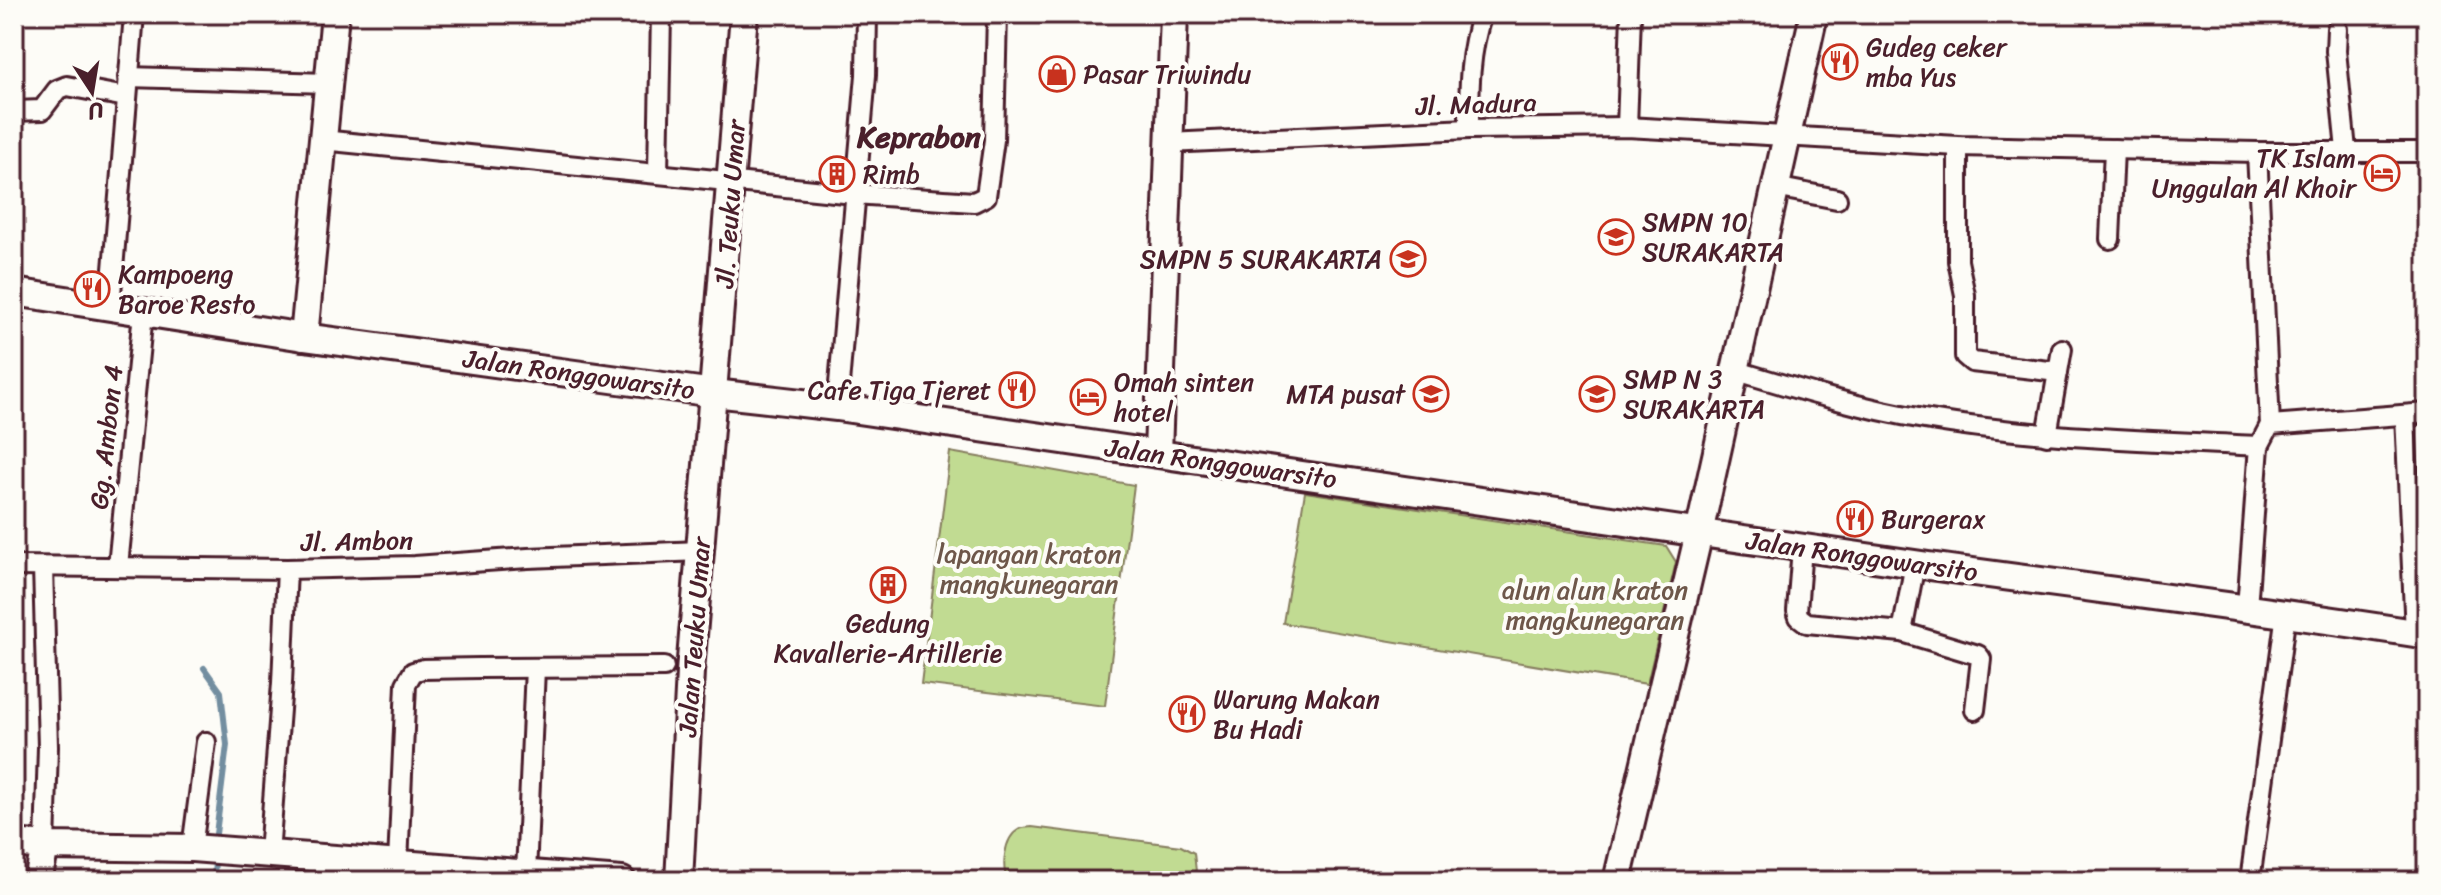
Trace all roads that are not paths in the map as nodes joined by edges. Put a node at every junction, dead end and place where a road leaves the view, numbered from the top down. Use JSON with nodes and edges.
{"nodes":[{"id":1,"x":134,"y":14,"type":"edge"},
{"id":2,"x":335,"y":14,"type":"edge"},
{"id":3,"x":661,"y":14,"type":"edge"},
{"id":4,"x":744,"y":14,"type":"edge"},
{"id":5,"x":867,"y":14,"type":"edge"},
{"id":6,"x":997,"y":14,"type":"edge"},
{"id":7,"x":1174,"y":14,"type":"edge"},
{"id":8,"x":1482,"y":14,"type":"edge"},
{"id":9,"x":1631,"y":14,"type":"edge"},
{"id":10,"x":1814,"y":14,"type":"edge"},
{"id":11,"x":2337,"y":29,"type":"dead end"},
{"id":12,"x":128,"y":77,"type":"junction"},
{"id":13,"x":328,"y":83,"type":"junction"},
{"id":14,"x":126,"y":97,"type":"junction"},
{"id":15,"x":14,"y":111,"type":"edge"},
{"id":16,"x":1627,"y":127,"type":"junction"},
{"id":17,"x":1469,"y":129,"type":"junction"},
{"id":18,"x":1786,"y":137,"type":"junction"},
{"id":19,"x":322,"y":140,"type":"junction"},
{"id":20,"x":1168,"y":143,"type":"junction"},
{"id":21,"x":1958,"y":146,"type":"junction"},
{"id":22,"x":2114,"y":149,"type":"junction"},
{"id":23,"x":2346,"y":150,"type":"junction"},
{"id":24,"x":2257,"y":152,"type":"junction"},
{"id":25,"x":2427,"y":152,"type":"edge"},
{"id":26,"x":658,"y":173,"type":"junction"},
{"id":27,"x":732,"y":180,"type":"junction"},
{"id":28,"x":1775,"y":187,"type":"junction"},
{"id":29,"x":854,"y":194,"type":"junction"},
{"id":30,"x":1837,"y":199,"type":"dead end"},
{"id":31,"x":2110,"y":239,"type":"dead end"},
{"id":32,"x":14,"y":292,"type":"edge"},
{"id":33,"x":110,"y":306,"type":"junction"},
{"id":34,"x":143,"y":313,"type":"junction"},
{"id":35,"x":304,"y":337,"type":"junction"},
{"id":36,"x":2062,"y":349,"type":"dead end"},
{"id":37,"x":1734,"y":370,"type":"junction"},
{"id":38,"x":2058,"y":372,"type":"junction"},
{"id":39,"x":714,"y":393,"type":"junction"},
{"id":40,"x":837,"y":407,"type":"junction"},
{"id":41,"x":2427,"y":413,"type":"edge"},
{"id":42,"x":2405,"y":415,"type":"junction"},
{"id":43,"x":2270,"y":425,"type":"junction"},
{"id":44,"x":2047,"y":435,"type":"junction"},
{"id":45,"x":2259,"y":446,"type":"junction"},
{"id":46,"x":1158,"y":453,"type":"junction"},
{"id":47,"x":1699,"y":533,"type":"junction"},
{"id":48,"x":1802,"y":548,"type":"junction"},
{"id":49,"x":701,"y":551,"type":"junction"},
{"id":50,"x":1915,"y":564,"type":"junction"},
{"id":51,"x":14,"y":566,"type":"edge"},
{"id":52,"x":43,"y":567,"type":"junction"},
{"id":53,"x":104,"y":567,"type":"junction"},
{"id":54,"x":287,"y":569,"type":"junction"},
{"id":55,"x":2247,"y":608,"type":"junction"},
{"id":56,"x":2286,"y":613,"type":"junction"},
{"id":57,"x":1902,"y":632,"type":"junction"},
{"id":58,"x":2421,"y":634,"type":"edge"},
{"id":59,"x":664,"y":667,"type":"dead end"},
{"id":60,"x":535,"y":668,"type":"junction"},
{"id":61,"x":1975,"y":710,"type":"dead end"},
{"id":62,"x":206,"y":742,"type":"dead end"},
{"id":63,"x":14,"y":843,"type":"edge"},
{"id":64,"x":45,"y":846,"type":"junction"},
{"id":65,"x":201,"y":849,"type":"junction"},
{"id":66,"x":269,"y":854,"type":"junction"},
{"id":67,"x":398,"y":864,"type":"junction"},
{"id":68,"x":348,"y":871,"type":"edge"},
{"id":69,"x":526,"y":874,"type":"junction"},
{"id":70,"x":38,"y":881,"type":"edge"},
{"id":71,"x":622,"y":881,"type":"edge"},
{"id":72,"x":679,"y":881,"type":"edge"},
{"id":73,"x":1617,"y":881,"type":"edge"},
{"id":74,"x":2250,"y":881,"type":"edge"}],
"edges":[{"from":1,"to":12,"type":"street"},
{"from":2,"to":13,"type":"main road"},
{"from":3,"to":26,"type":"street"},
{"from":4,"to":27,"type":"main road","name":"Jl. Teuku Umar"},
{"from":5,"to":29,"type":"street"},
{"from":6,"to":29,"type":"street"},
{"from":7,"to":20,"type":"main road"},
{"from":8,"to":17,"type":"street"},
{"from":9,"to":16,"type":"street"},
{"from":10,"to":18,"type":"main road"},
{"from":11,"to":23,"type":"street"},
{"from":12,"to":13,"type":"street"},
{"from":12,"to":14,"type":"street"},
{"from":13,"to":19,"type":"main road"},
{"from":14,"to":15,"type":"street"},
{"from":14,"to":33,"type":"street"},
{"from":16,"to":17,"type":"street","name":"Jl. Madura"},
{"from":16,"to":18,"type":"street","name":"Jl. Madura"},
{"from":17,"to":20,"type":"street","name":"Jl. Madura"},
{"from":18,"to":21,"type":"street","name":"Jl. Madura"},
{"from":18,"to":28,"type":"main road"},
{"from":19,"to":26,"type":"street"},
{"from":19,"to":35,"type":"main road"},
{"from":20,"to":46,"type":"main road"},
{"from":21,"to":22,"type":"street","name":"Jl. Madura"},
{"from":21,"to":38,"type":"street"},
{"from":22,"to":24,"type":"street","name":"Jl. Madura"},
{"from":22,"to":31,"type":"street"},
{"from":23,"to":24,"type":"street","name":"Jl. Madura"},
{"from":23,"to":25,"type":"street","name":"Jl. Madura"},
{"from":24,"to":43,"type":"street"},
{"from":26,"to":27,"type":"street"},
{"from":27,"to":29,"type":"street"},
{"from":27,"to":39,"type":"main road","name":"Jl. Teuku Umar"},
{"from":28,"to":30,"type":"street"},
{"from":28,"to":37,"type":"main road"},
{"from":29,"to":40,"type":"street"},
{"from":32,"to":33,"type":"main road","name":"Jalan Ronggowarsito"},
{"from":33,"to":34,"type":"main road","name":"Jalan Ronggowarsito"},
{"from":34,"to":35,"type":"main road","name":"Jalan Ronggowarsito"},
{"from":34,"to":53,"type":"street","name":"Gg. Ambon 4"},
{"from":35,"to":39,"type":"main road","name":"Jalan Ronggowarsito"},
{"from":36,"to":38,"type":"street"},
{"from":37,"to":44,"type":"street"},
{"from":37,"to":47,"type":"main road"},
{"from":38,"to":44,"type":"street"},
{"from":39,"to":40,"type":"main road","name":"Jalan Ronggowarsito"},
{"from":39,"to":49,"type":"main road","name":"Jalan Teuku Umar"},
{"from":40,"to":46,"type":"main road","name":"Jalan Ronggowarsito"},
{"from":41,"to":42,"type":"street"},
{"from":42,"to":43,"type":"street"},
{"from":42,"to":58,"type":"street"},
{"from":43,"to":45,"type":"street"},
{"from":44,"to":45,"type":"street"},
{"from":45,"to":55,"type":"street"},
{"from":46,"to":47,"type":"main road","name":"Jalan Ronggowarsito"},
{"from":47,"to":48,"type":"main road","name":"Jalan Ronggowarsito"},
{"from":47,"to":73,"type":"main road"},
{"from":48,"to":50,"type":"main road","name":"Jalan Ronggowarsito"},
{"from":48,"to":57,"type":"street"},
{"from":49,"to":54,"type":"street","name":"Jl. Ambon"},
{"from":49,"to":72,"type":"main road","name":"Jalan Teuku Umar"},
{"from":50,"to":55,"type":"main road","name":"Jalan Ronggowarsito"},
{"from":50,"to":57,"type":"street"},
{"from":51,"to":52,"type":"street","name":"Jl. Ambon"},
{"from":52,"to":53,"type":"street","name":"Jl. Ambon"},
{"from":52,"to":64,"type":"street"},
{"from":53,"to":54,"type":"street","name":"Jl. Ambon"},
{"from":54,"to":66,"type":"street"},
{"from":55,"to":56,"type":"main road","name":"Jalan Ronggowarsito"},
{"from":56,"to":58,"type":"main road","name":"Jalan Ronggowarsito"},
{"from":56,"to":74,"type":"street"},
{"from":57,"to":61,"type":"street"},
{"from":59,"to":60,"type":"street"},
{"from":60,"to":67,"type":"street"},
{"from":60,"to":69,"type":"street"},
{"from":62,"to":65,"type":"street"},
{"from":63,"to":64,"type":"main road"},
{"from":64,"to":65,"type":"main road"},
{"from":64,"to":70,"type":"main road"},
{"from":65,"to":66,"type":"main road"},
{"from":66,"to":68,"type":"main road"},
{"from":67,"to":68,"type":"main road"},
{"from":67,"to":69,"type":"main road"},
{"from":69,"to":71,"type":"main road"}]}
